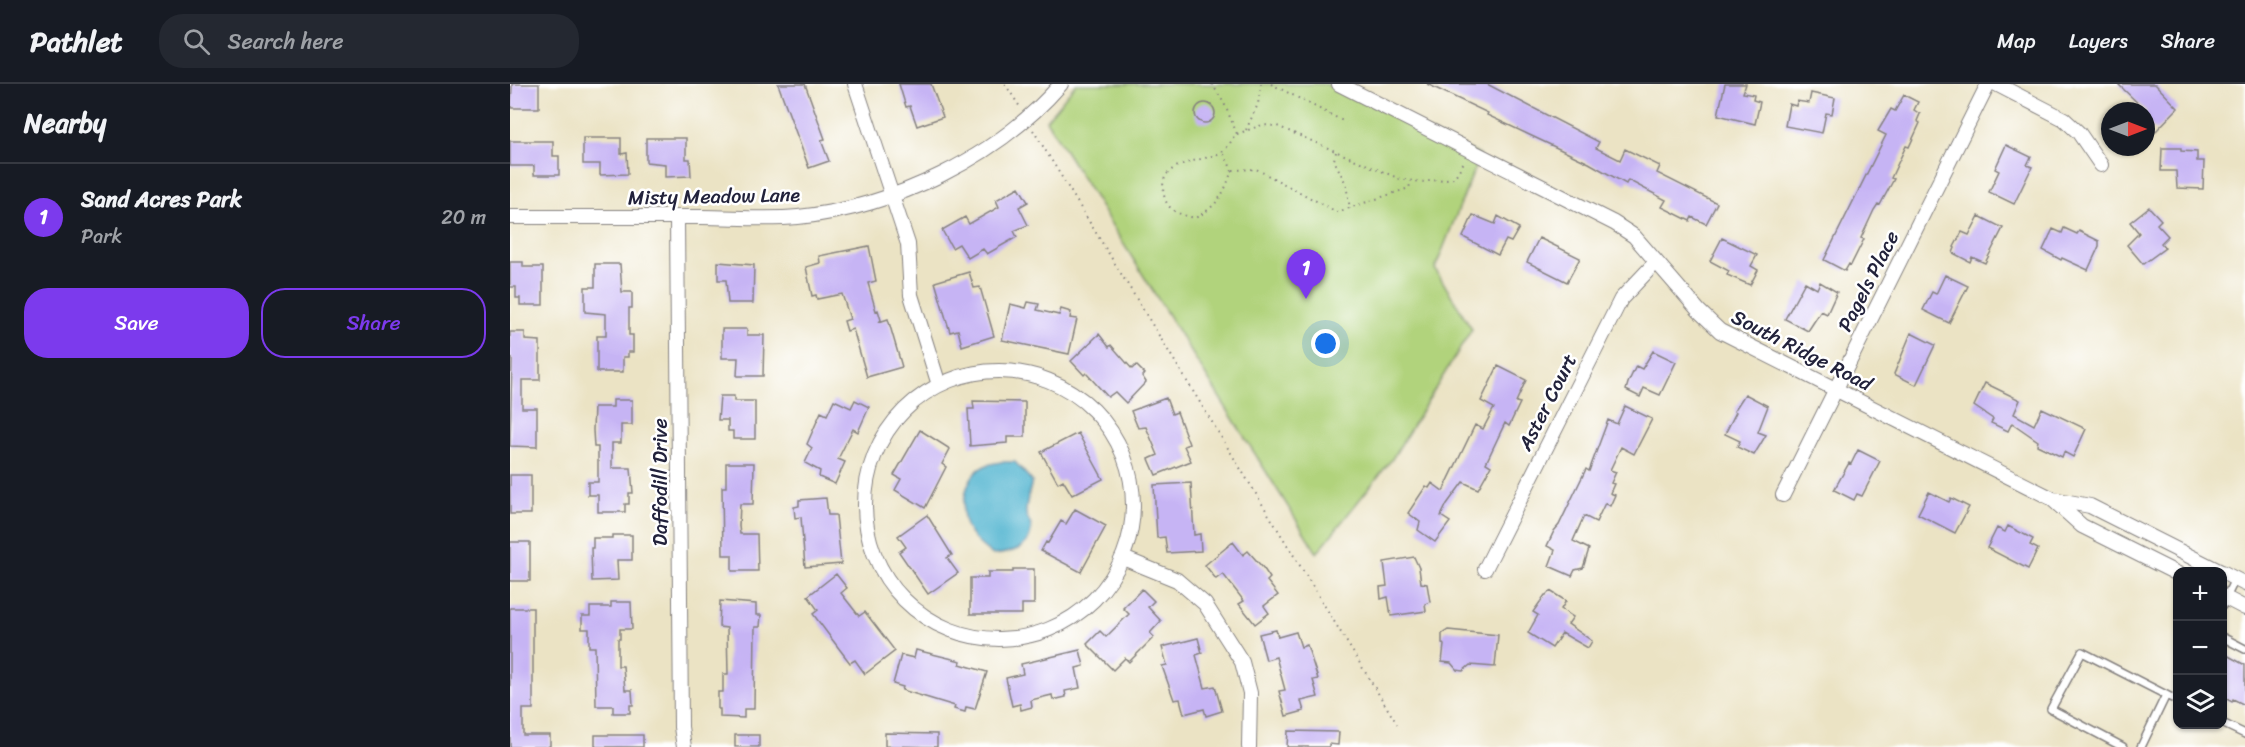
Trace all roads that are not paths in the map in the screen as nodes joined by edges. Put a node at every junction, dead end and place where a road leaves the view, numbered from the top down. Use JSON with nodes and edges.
{"nodes":[{"id":1,"x":855,"y":84,"type":"edge"},
{"id":2,"x":1061,"y":84,"type":"edge"},
{"id":3,"x":1339,"y":84,"type":"edge"},
{"id":4,"x":1988,"y":84,"type":"edge"},
{"id":5,"x":1996,"y":84,"type":"edge"},
{"id":6,"x":2101,"y":165,"type":"dead end"},
{"id":7,"x":892,"y":195,"type":"junction"},
{"id":8,"x":677,"y":217,"type":"junction"},
{"id":9,"x":510,"y":218,"type":"edge"},
{"id":10,"x":1656,"y":262,"type":"junction"},
{"id":11,"x":939,"y":384,"type":"junction"},
{"id":12,"x":1835,"y":390,"type":"junction"},
{"id":13,"x":1783,"y":495,"type":"dead end"},
{"id":14,"x":2051,"y":498,"type":"junction"},
{"id":15,"x":1123,"y":558,"type":"junction"},
{"id":16,"x":2212,"y":567,"type":"edge"},
{"id":17,"x":1485,"y":569,"type":"dead end"},
{"id":18,"x":2173,"y":572,"type":"edge"},
{"id":19,"x":2240,"y":581,"type":"edge"},
{"id":20,"x":2227,"y":596,"type":"edge"},
{"id":21,"x":2227,"y":601,"type":"edge"},
{"id":22,"x":2245,"y":608,"type":"edge"},
{"id":23,"x":2227,"y":639,"type":"edge"},
{"id":24,"x":2245,"y":649,"type":"edge"},
{"id":25,"x":2166,"y":695,"type":"junction"},
{"id":26,"x":2173,"y":696,"type":"edge"},
{"id":27,"x":2227,"y":725,"type":"edge"},
{"id":28,"x":2245,"y":734,"type":"edge"},
{"id":29,"x":684,"y":747,"type":"edge"},
{"id":30,"x":1249,"y":747,"type":"edge"},
{"id":31,"x":2123,"y":747,"type":"edge"},
{"id":32,"x":2141,"y":747,"type":"edge"}],
"edges":[{"from":1,"to":7,"type":"street"},
{"from":2,"to":7,"type":"street","name":"Misty Meadow Lane"},
{"from":3,"to":10,"type":"street","name":"South Ridge Road"},
{"from":4,"to":12,"type":"street","name":"Pagels Place"},
{"from":5,"to":6,"type":"street"},
{"from":7,"to":8,"type":"street","name":"Misty Meadow Lane"},
{"from":7,"to":11,"type":"street"},
{"from":8,"to":9,"type":"street","name":"Misty Meadow Lane"},
{"from":8,"to":29,"type":"street","name":"Daffodill Drive"},
{"from":10,"to":12,"type":"street","name":"South Ridge Road"},
{"from":10,"to":17,"type":"street","name":"Aster Court"},
{"from":11,"to":15,"type":"street"},
{"from":11,"to":15,"type":"street"},
{"from":12,"to":13,"type":"street","name":"Pagels Place"},
{"from":12,"to":14,"type":"street","name":"South Ridge Road"},
{"from":14,"to":16,"type":"street","name":"South Ridge Road"},
{"from":14,"to":18,"type":"street","name":"South Ridge Road"},
{"from":15,"to":30,"type":"street"},
{"from":19,"to":20,"type":"lane"},
{"from":21,"to":22,"type":"street"},
{"from":23,"to":24,"type":"lane"},
{"from":25,"to":26,"type":"lane"},
{"from":25,"to":31,"type":"lane"},
{"from":25,"to":32,"type":"lane"},
{"from":27,"to":28,"type":"lane"}]}
